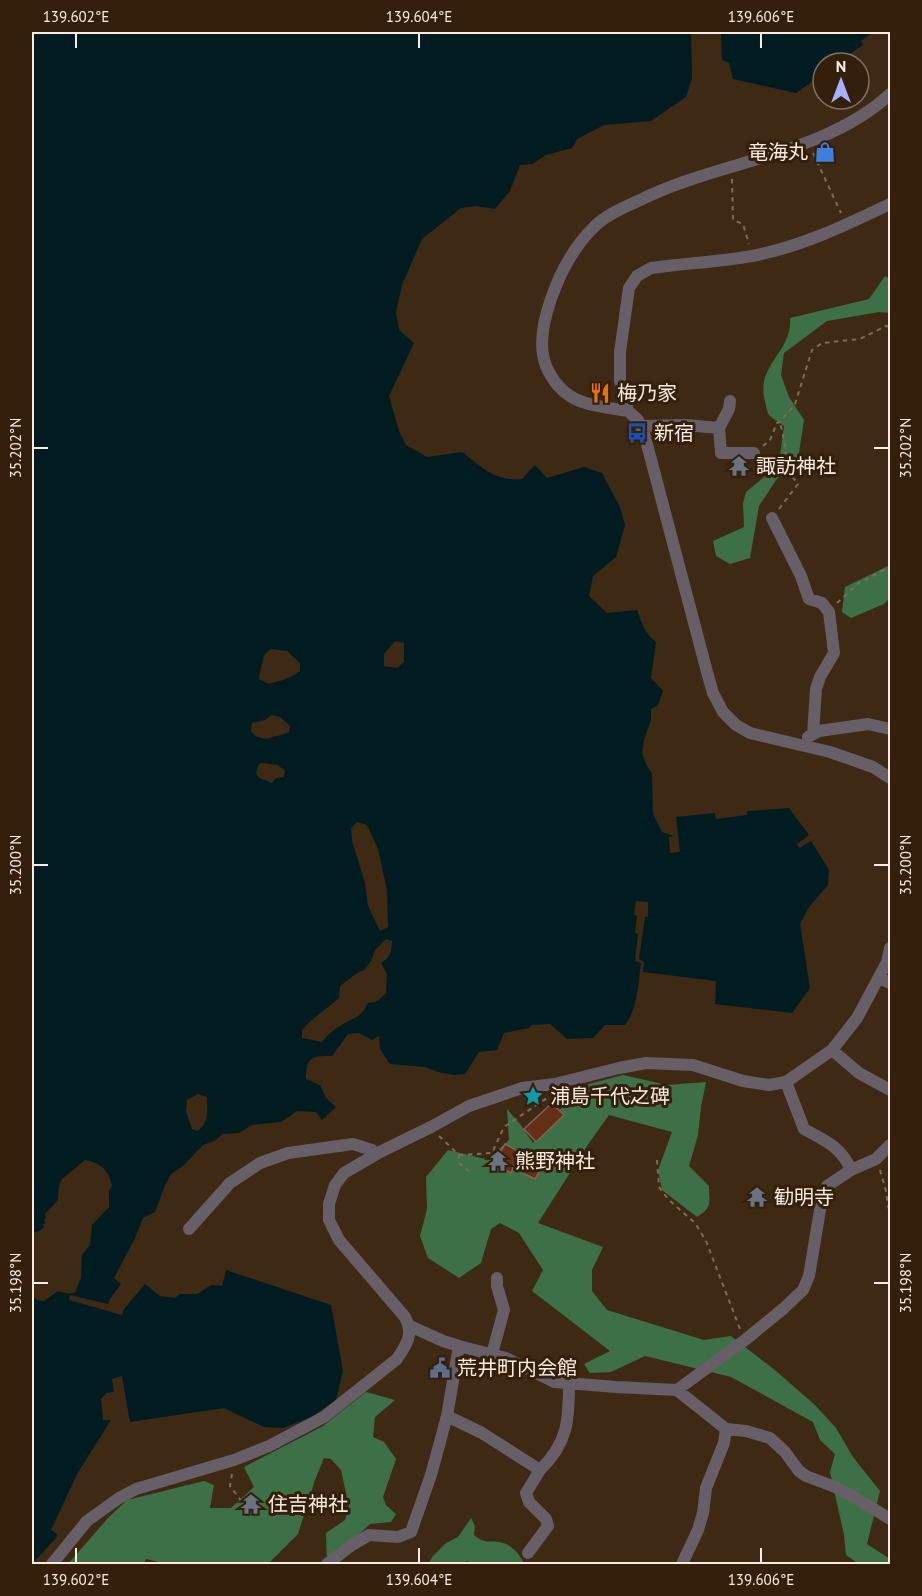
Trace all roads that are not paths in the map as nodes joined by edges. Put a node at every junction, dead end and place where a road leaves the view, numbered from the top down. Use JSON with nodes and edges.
{"nodes":[{"id":1,"x":891,"y":94,"type":"edge"},
{"id":2,"x":891,"y":204,"type":"edge"},
{"id":3,"x":729,"y":401,"type":"dead end"},
{"id":4,"x":628,"y":411,"type":"junction"},
{"id":5,"x":641,"y":426,"type":"junction"},
{"id":6,"x":719,"y":428,"type":"junction"},
{"id":7,"x":754,"y":453,"type":"road end"},
{"id":8,"x":772,"y":518,"type":"road end"},
{"id":9,"x":889,"y":725,"type":"edge"},
{"id":10,"x":813,"y":734,"type":"junction"},
{"id":11,"x":796,"y":744,"type":"junction"},
{"id":12,"x":891,"y":778,"type":"edge"},
{"id":13,"x":891,"y":948,"type":"edge"},
{"id":14,"x":879,"y":978,"type":"junction"},
{"id":15,"x":891,"y":983,"type":"edge"},
{"id":16,"x":832,"y":1050,"type":"junction"},
{"id":17,"x":786,"y":1082,"type":"junction"},
{"id":18,"x":891,"y":1090,"type":"edge"},
{"id":19,"x":891,"y":1145,"type":"edge"},
{"id":20,"x":375,"y":1155,"type":"junction"},
{"id":21,"x":851,"y":1170,"type":"junction"},
{"id":22,"x":189,"y":1229,"type":"dead end"},
{"id":23,"x":497,"y":1278,"type":"dead end"},
{"id":24,"x":410,"y":1326,"type":"junction"},
{"id":25,"x":459,"y":1346,"type":"junction"},
{"id":26,"x":492,"y":1354,"type":"junction"},
{"id":27,"x":569,"y":1383,"type":"junction"},
{"id":28,"x":677,"y":1390,"type":"junction"},
{"id":29,"x":447,"y":1416,"type":"junction"},
{"id":30,"x":726,"y":1429,"type":"junction"},
{"id":31,"x":540,"y":1470,"type":"junction"},
{"id":32,"x":891,"y":1519,"type":"edge"},
{"id":33,"x":528,"y":1553,"type":"dead end"},
{"id":34,"x":52,"y":1564,"type":"edge"},
{"id":35,"x":327,"y":1564,"type":"edge"},
{"id":36,"x":682,"y":1564,"type":"edge"}],
"edges":[{"from":1,"to":4,"type":"street"},
{"from":2,"to":4,"type":"street"},
{"from":3,"to":6,"type":"street"},
{"from":4,"to":5,"type":"street"},
{"from":5,"to":6,"type":"street"},
{"from":5,"to":11,"type":"street"},
{"from":6,"to":7,"type":"street"},
{"from":8,"to":10,"type":"street"},
{"from":9,"to":10,"type":"street"},
{"from":10,"to":11,"type":"street"},
{"from":11,"to":12,"type":"street"},
{"from":13,"to":14,"type":"street"},
{"from":14,"to":15,"type":"street"},
{"from":14,"to":16,"type":"street"},
{"from":16,"to":17,"type":"street"},
{"from":16,"to":18,"type":"street"},
{"from":17,"to":20,"type":"street"},
{"from":17,"to":21,"type":"street"},
{"from":19,"to":21,"type":"street"},
{"from":20,"to":22,"type":"street"},
{"from":20,"to":24,"type":"street"},
{"from":21,"to":28,"type":"street"},
{"from":23,"to":26,"type":"street"},
{"from":24,"to":25,"type":"street"},
{"from":24,"to":34,"type":"street"},
{"from":25,"to":26,"type":"street"},
{"from":25,"to":29,"type":"street"},
{"from":26,"to":27,"type":"street"},
{"from":27,"to":28,"type":"street"},
{"from":27,"to":31,"type":"street"},
{"from":28,"to":30,"type":"street"},
{"from":29,"to":31,"type":"street"},
{"from":29,"to":35,"type":"street"},
{"from":30,"to":32,"type":"street"},
{"from":30,"to":36,"type":"street"},
{"from":31,"to":33,"type":"street"}]}
